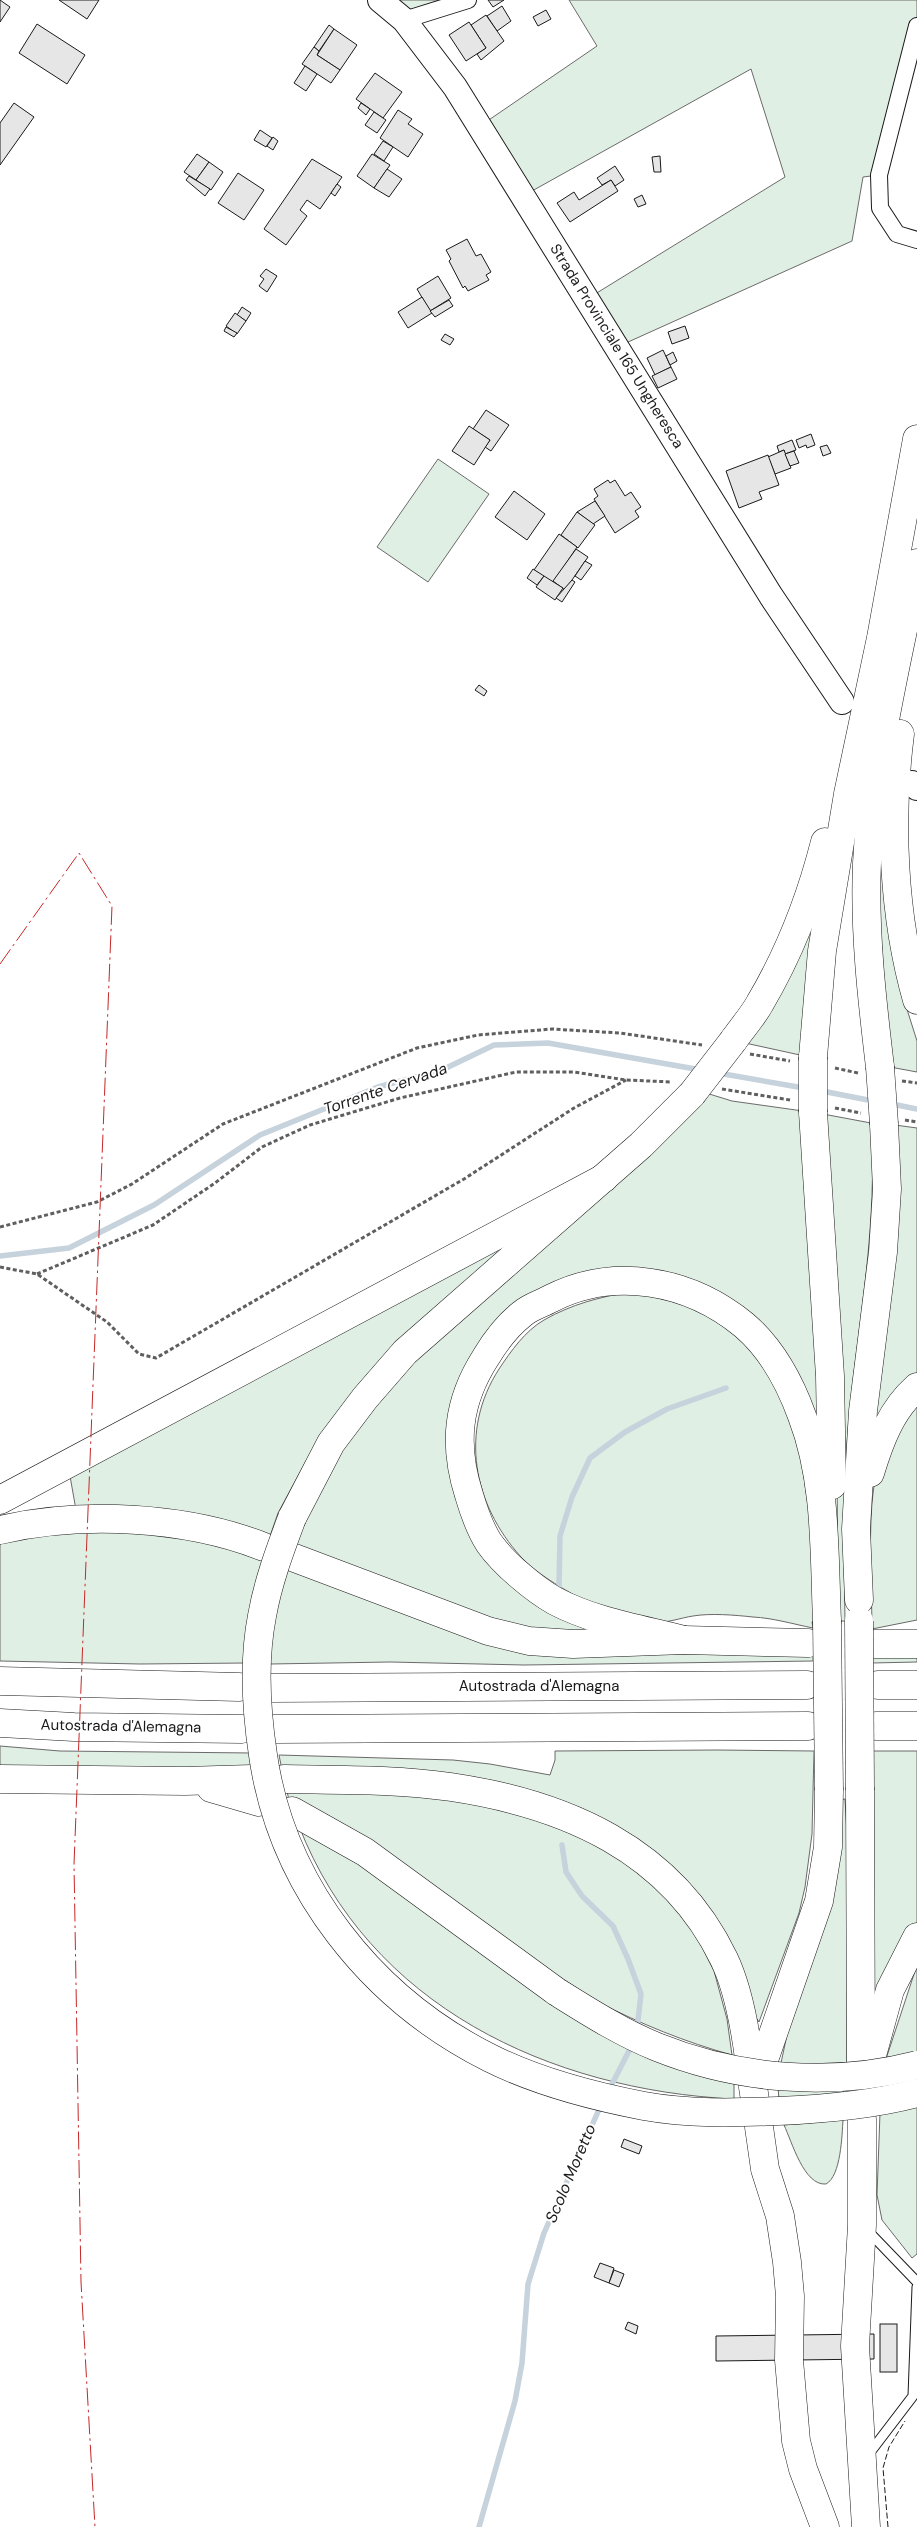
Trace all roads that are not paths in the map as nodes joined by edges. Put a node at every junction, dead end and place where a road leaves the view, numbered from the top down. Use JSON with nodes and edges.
{"nodes":[{"id":1,"x":380,"y":0,"type":"edge"},
{"id":2,"x":468,"y":0,"type":"edge"},
{"id":3,"x":404,"y":20,"type":"junction"},
{"id":4,"x":917,"y":26,"type":"edge"},
{"id":5,"x":917,"y":240,"type":"edge"},
{"id":6,"x":917,"y":439,"type":"edge"},
{"id":7,"x":903,"y":507,"type":"junction"},
{"id":8,"x":917,"y":563,"type":"edge"},
{"id":9,"x":917,"y":620,"type":"edge"},
{"id":10,"x":842,"y":702,"type":"dead end"},
{"id":11,"x":917,"y":1000,"type":"edge"},
{"id":12,"x":604,"y":1178,"type":"junction"},
{"id":13,"x":917,"y":1387,"type":"edge"},
{"id":14,"x":0,"y":1500,"type":"edge"},
{"id":15,"x":0,"y":1530,"type":"edge"},
{"id":16,"x":264,"y":1547,"type":"dead end"},
{"id":17,"x":292,"y":1558,"type":"dead end"},
{"id":18,"x":859,"y":1610,"type":"junction"},
{"id":19,"x":828,"y":1622,"type":"junction"},
{"id":20,"x":684,"y":1640,"type":"junction"},
{"id":21,"x":808,"y":1643,"type":"dead end"},
{"id":22,"x":875,"y":1644,"type":"dead end"},
{"id":23,"x":917,"y":1644,"type":"edge"},
{"id":24,"x":0,"y":1681,"type":"edge"},
{"id":25,"x":806,"y":1685,"type":"dead end"},
{"id":26,"x":878,"y":1685,"type":"dead end"},
{"id":27,"x":917,"y":1685,"type":"edge"},
{"id":28,"x":239,"y":1687,"type":"dead end"},
{"id":29,"x":270,"y":1688,"type":"dead end"},
{"id":30,"x":0,"y":1722,"type":"edge"},
{"id":31,"x":808,"y":1726,"type":"dead end"},
{"id":32,"x":876,"y":1726,"type":"dead end"},
{"id":33,"x":917,"y":1726,"type":"edge"},
{"id":34,"x":242,"y":1729,"type":"dead end"},
{"id":35,"x":274,"y":1730,"type":"dead end"},
{"id":36,"x":0,"y":1779,"type":"edge"},
{"id":37,"x":284,"y":1779,"type":"dead end"},
{"id":38,"x":256,"y":1790,"type":"dead end"},
{"id":39,"x":292,"y":1811,"type":"dead end"},
{"id":40,"x":917,"y":1937,"type":"edge"},
{"id":41,"x":917,"y":2065,"type":"edge"},
{"id":42,"x":917,"y":2093,"type":"edge"},
{"id":43,"x":862,"y":2119,"type":"dead end"},
{"id":44,"x":759,"y":2127,"type":"dead end"},
{"id":45,"x":862,"y":2225,"type":"junction"},
{"id":46,"x":917,"y":2282,"type":"edge"},
{"id":47,"x":917,"y":2287,"type":"edge"},
{"id":48,"x":862,"y":2464,"type":"junction"},
{"id":49,"x":825,"y":2527,"type":"edge"},
{"id":50,"x":866,"y":2527,"type":"edge"}],
"edges":[{"from":1,"to":3,"type":"main road","name":"Strada Provinciale 165 Ungheresca"},
{"from":2,"to":3,"type":"street"},
{"from":3,"to":10,"type":"main road","name":"Strada Provinciale 165 Ungheresca"},
{"from":4,"to":5,"type":"street"},
{"from":6,"to":7,"type":"highway"},
{"from":7,"to":12,"type":"highway","bridge":true},
{"from":7,"to":19,"type":"highway","bridge":true},
{"from":8,"to":18,"type":"highway","bridge":true},
{"from":9,"to":11,"type":"highway"},
{"from":12,"to":14,"type":"highway"},
{"from":12,"to":42,"type":"highway","bridge":true},
{"from":13,"to":18,"type":"highway"},
{"from":15,"to":16,"type":"highway"},
{"from":17,"to":20,"type":"highway"},
{"from":18,"to":40,"type":"highway","bridge":true},
{"from":19,"to":20,"type":"highway"},
{"from":19,"to":37,"type":"highway","bridge":true},
{"from":20,"to":21,"type":"highway"},
{"from":22,"to":23,"type":"highway"},
{"from":24,"to":28,"type":"highway"},
{"from":25,"to":29,"type":"highway","name":"Autostrada d'Alemagna"},
{"from":26,"to":27,"type":"highway"},
{"from":30,"to":34,"type":"highway","name":"Autostrada d'Alemagna"},
{"from":31,"to":35,"type":"highway"},
{"from":32,"to":33,"type":"highway"},
{"from":36,"to":38,"type":"highway"},
{"from":39,"to":41,"type":"highway","bridge":true},
{"from":43,"to":45,"type":"highway"},
{"from":44,"to":49,"type":"highway"},
{"from":45,"to":46,"type":"lane"},
{"from":45,"to":48,"type":"highway"},
{"from":47,"to":48,"type":"lane"},
{"from":48,"to":50,"type":"highway"}]}
